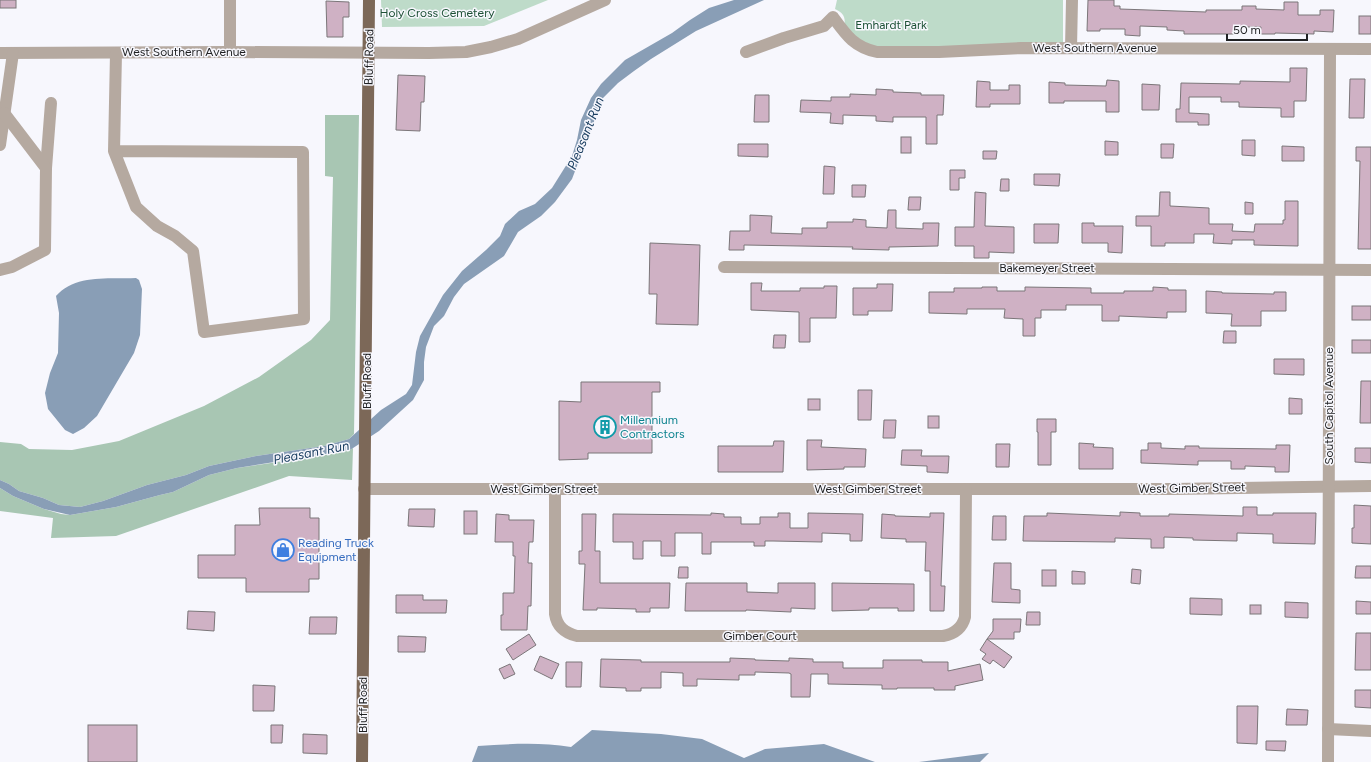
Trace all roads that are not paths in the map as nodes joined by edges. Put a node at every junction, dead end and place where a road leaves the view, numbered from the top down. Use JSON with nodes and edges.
{"nodes":[{"id":1,"x":230,"y":0,"type":"edge"},
{"id":2,"x":369,"y":0,"type":"edge"},
{"id":3,"x":605,"y":0,"type":"edge"},
{"id":4,"x":1072,"y":0,"type":"edge"},
{"id":5,"x":1071,"y":48,"type":"junction"},
{"id":6,"x":1330,"y":49,"type":"junction"},
{"id":7,"x":1371,"y":49,"type":"edge"},
{"id":8,"x":230,"y":52,"type":"junction"},
{"id":9,"x":746,"y":52,"type":"dead end"},
{"id":10,"x":0,"y":53,"type":"edge"},
{"id":11,"x":13,"y":53,"type":"junction"},
{"id":12,"x":116,"y":53,"type":"junction"},
{"id":13,"x":369,"y":53,"type":"junction"},
{"id":14,"x":51,"y":103,"type":"dead end"},
{"id":15,"x":4,"y":113,"type":"junction"},
{"id":16,"x":0,"y":145,"type":"edge"},
{"id":17,"x":114,"y":151,"type":"junction"},
{"id":18,"x":46,"y":168,"type":"junction"},
{"id":19,"x":724,"y":267,"type":"dead end"},
{"id":20,"x":0,"y":270,"type":"edge"},
{"id":21,"x":1329,"y":270,"type":"junction"},
{"id":22,"x":1371,"y":270,"type":"edge"},
{"id":23,"x":1328,"y":486,"type":"junction"},
{"id":24,"x":1371,"y":486,"type":"edge"},
{"id":25,"x":364,"y":489,"type":"junction"},
{"id":26,"x":555,"y":489,"type":"junction"},
{"id":27,"x":966,"y":489,"type":"junction"},
{"id":28,"x":1328,"y":729,"type":"junction"},
{"id":29,"x":1371,"y":731,"type":"edge"},
{"id":30,"x":362,"y":762,"type":"edge"},
{"id":31,"x":1328,"y":762,"type":"edge"}],
"edges":[{"from":1,"to":8,"type":"street"},
{"from":2,"to":13,"type":"main road","name":"Bluff Road"},
{"from":3,"to":13,"type":"street","name":"West Southern Avenue"},
{"from":4,"to":5,"type":"street"},
{"from":5,"to":6,"type":"street","name":"West Southern Avenue"},
{"from":5,"to":9,"type":"street","name":"West Southern Avenue"},
{"from":6,"to":7,"type":"street","name":"West Southern Avenue"},
{"from":6,"to":21,"type":"street","name":"South Capitol Avenue"},
{"from":8,"to":12,"type":"street","name":"West Southern Avenue"},
{"from":8,"to":13,"type":"street","name":"West Southern Avenue"},
{"from":10,"to":11,"type":"street","name":"West Southern Avenue"},
{"from":11,"to":12,"type":"street","name":"West Southern Avenue"},
{"from":11,"to":15,"type":"street"},
{"from":12,"to":17,"type":"street"},
{"from":13,"to":25,"type":"main road","name":"Bluff Road"},
{"from":14,"to":18,"type":"street"},
{"from":15,"to":16,"type":"street"},
{"from":15,"to":18,"type":"street"},
{"from":17,"to":17,"type":"street"},
{"from":18,"to":20,"type":"street"},
{"from":19,"to":21,"type":"street","name":"Bakemeyer Street"},
{"from":21,"to":22,"type":"street","name":"Bakemeyer Street"},
{"from":21,"to":23,"type":"street","name":"South Capitol Avenue"},
{"from":23,"to":24,"type":"street","name":"West Gimber Street"},
{"from":23,"to":27,"type":"street","name":"West Gimber Street"},
{"from":23,"to":28,"type":"street","name":"South Capitol Avenue"},
{"from":25,"to":26,"type":"street","name":"West Gimber Street"},
{"from":25,"to":30,"type":"main road","name":"Bluff Road"},
{"from":26,"to":27,"type":"street","name":"West Gimber Street"},
{"from":26,"to":27,"type":"street","name":"Gimber Court"},
{"from":28,"to":29,"type":"street"},
{"from":28,"to":31,"type":"street","name":"South Capitol Avenue"}]}
